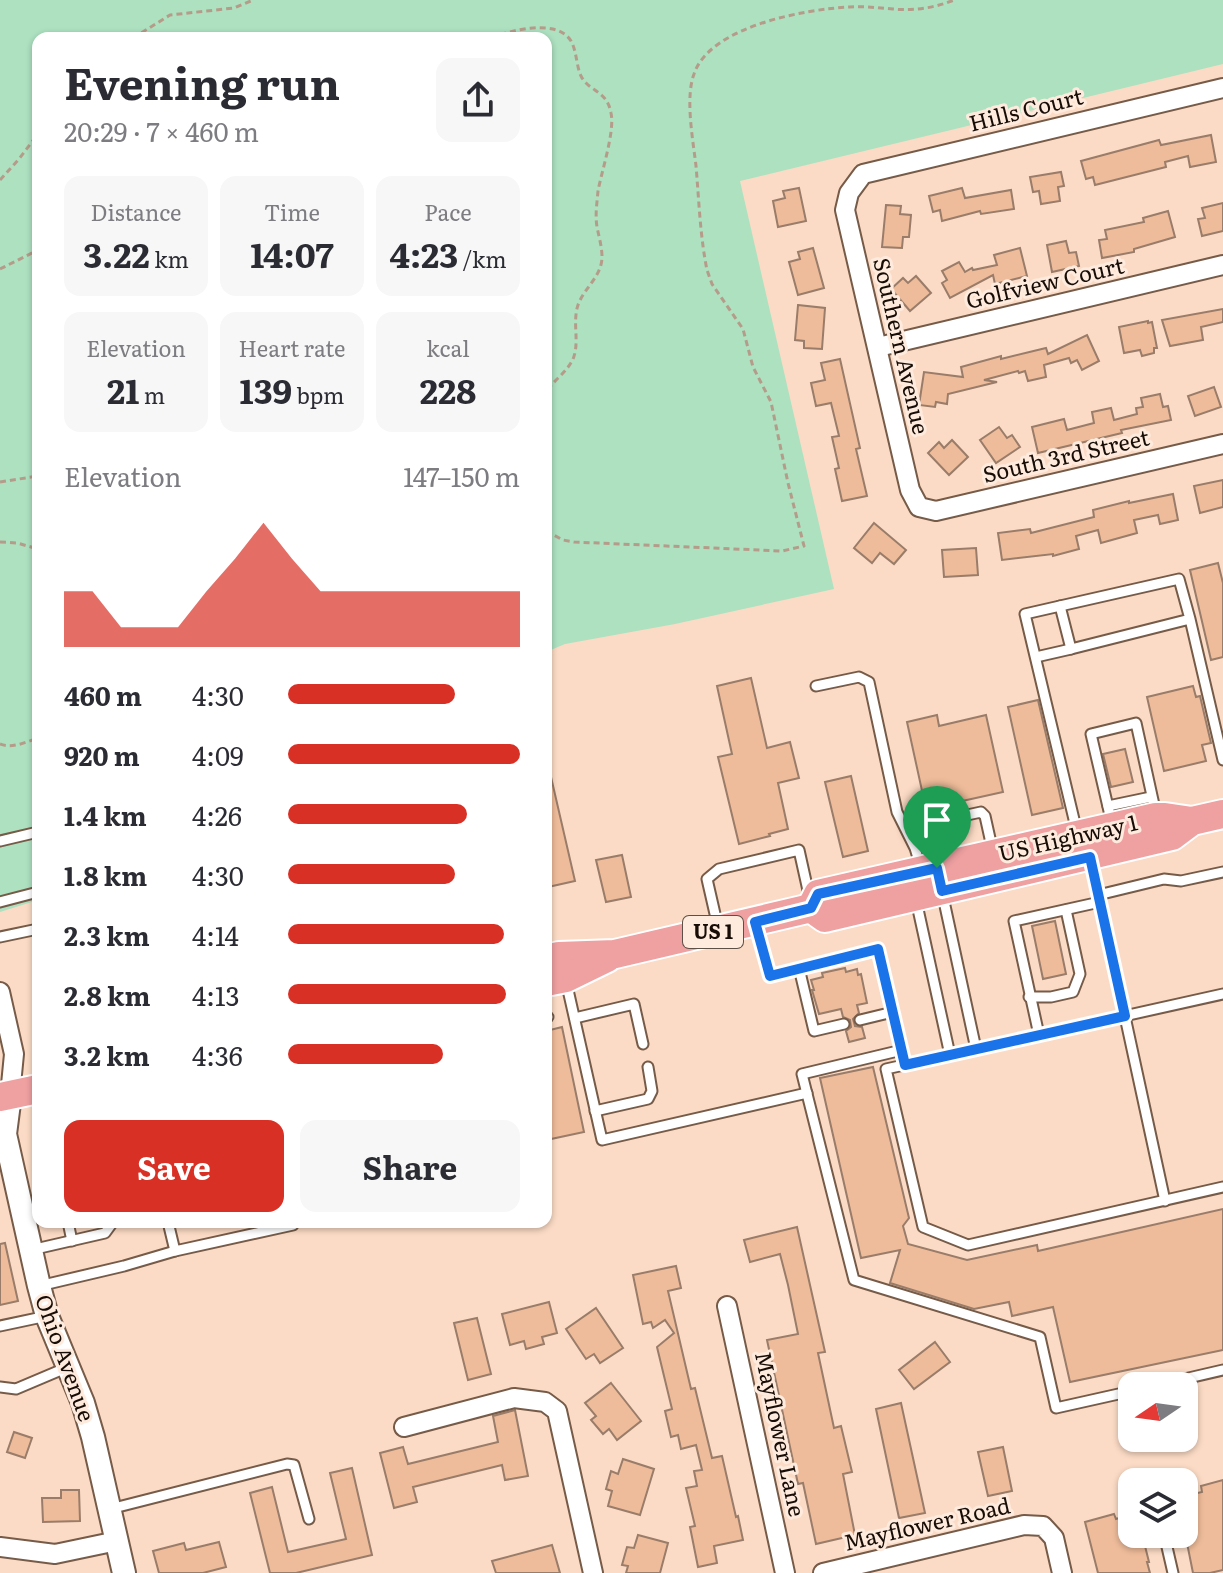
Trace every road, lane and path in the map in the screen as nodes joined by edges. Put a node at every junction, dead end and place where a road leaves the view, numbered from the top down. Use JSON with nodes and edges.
{"nodes":[{"id":1,"x":253,"y":0,"type":"edge"},
{"id":2,"x":954,"y":0,"type":"edge"},
{"id":3,"x":143,"y":32,"type":"edge"},
{"id":4,"x":511,"y":32,"type":"edge"},
{"id":5,"x":1223,"y":88,"type":"edge"},
{"id":6,"x":32,"y":142,"type":"edge"},
{"id":7,"x":0,"y":180,"type":"edge"},
{"id":8,"x":849,"y":193,"type":"joint"},
{"id":9,"x":32,"y":253,"type":"edge"},
{"id":10,"x":1223,"y":265,"type":"edge"},
{"id":11,"x":0,"y":269,"type":"edge"},
{"id":12,"x":878,"y":347,"type":"junction"},
{"id":13,"x":552,"y":385,"type":"edge"},
{"id":14,"x":1223,"y":444,"type":"edge"},
{"id":15,"x":32,"y":477,"type":"edge"},
{"id":16,"x":0,"y":482,"type":"edge"},
{"id":17,"x":919,"y":507,"type":"joint"},
{"id":18,"x":552,"y":534,"type":"edge"},
{"id":19,"x":0,"y":542,"type":"edge"},
{"id":20,"x":32,"y":547,"type":"edge"},
{"id":21,"x":1060,"y":606,"type":"junction"},
{"id":22,"x":1190,"y":619,"type":"junction"},
{"id":23,"x":1071,"y":649,"type":"junction"},
{"id":24,"x":1036,"y":657,"type":"junction"},
{"id":25,"x":816,"y":686,"type":"dead end"},
{"id":26,"x":32,"y":740,"type":"edge"},
{"id":27,"x":0,"y":744,"type":"edge"},
{"id":28,"x":1223,"y":760,"type":"edge"},
{"id":29,"x":1154,"y":807,"type":"junction"},
{"id":30,"x":1223,"y":814,"type":"edge"},
{"id":31,"x":1110,"y":817,"type":"junction"},
{"id":32,"x":1192,"y":821,"type":"junction"},
{"id":33,"x":935,"y":822,"type":"dead end"},
{"id":34,"x":32,"y":833,"type":"edge"},
{"id":35,"x":0,"y":841,"type":"edge"},
{"id":36,"x":1084,"y":846,"type":"junction"},
{"id":37,"x":994,"y":855,"type":"junction"},
{"id":38,"x":1223,"y":872,"type":"edge"},
{"id":39,"x":929,"y":882,"type":"junction"},
{"id":40,"x":32,"y":894,"type":"edge"},
{"id":41,"x":1099,"y":898,"type":"junction"},
{"id":42,"x":0,"y":902,"type":"edge"},
{"id":43,"x":811,"y":908,"type":"junction"},
{"id":44,"x":1066,"y":910,"type":"junction"},
{"id":45,"x":755,"y":922,"type":"junction"},
{"id":46,"x":32,"y":930,"type":"edge"},
{"id":47,"x":719,"y":931,"type":"junction"},
{"id":48,"x":0,"y":937,"type":"edge"},
{"id":49,"x":799,"y":968,"type":"junction"},
{"id":50,"x":553,"y":973,"type":"edge"},
{"id":51,"x":0,"y":992,"type":"edge"},
{"id":52,"x":1223,"y":994,"type":"edge"},
{"id":53,"x":1029,"y":997,"type":"junction"},
{"id":54,"x":893,"y":1012,"type":"junction"},
{"id":55,"x":1125,"y":1016,"type":"junction"},
{"id":56,"x":575,"y":1018,"type":"junction"},
{"id":57,"x":860,"y":1020,"type":"dead end"},
{"id":58,"x":844,"y":1024,"type":"dead end"},
{"id":59,"x":1039,"y":1035,"type":"junction"},
{"id":60,"x":643,"y":1044,"type":"dead end"},
{"id":61,"x":976,"y":1049,"type":"junction"},
{"id":62,"x":902,"y":1050,"type":"junction"},
{"id":63,"x":950,"y":1055,"type":"junction"},
{"id":64,"x":905,"y":1065,"type":"junction"},
{"id":65,"x":648,"y":1067,"type":"dead end"},
{"id":66,"x":32,"y":1089,"type":"edge"},
{"id":67,"x":3,"y":1091,"type":"edge"},
{"id":68,"x":807,"y":1093,"type":"junction"},
{"id":69,"x":595,"y":1111,"type":"junction"},
{"id":70,"x":1223,"y":1187,"type":"edge"},
{"id":71,"x":1165,"y":1201,"type":"junction"},
{"id":72,"x":69,"y":1228,"type":"edge"},
{"id":73,"x":109,"y":1228,"type":"edge"},
{"id":74,"x":169,"y":1228,"type":"edge"},
{"id":75,"x":279,"y":1228,"type":"edge"},
{"id":76,"x":72,"y":1241,"type":"junction"},
{"id":77,"x":31,"y":1250,"type":"junction"},
{"id":78,"x":175,"y":1251,"type":"junction"},
{"id":79,"x":39,"y":1286,"type":"junction"},
{"id":80,"x":727,"y":1306,"type":"dead end"},
{"id":81,"x":47,"y":1316,"type":"junction"},
{"id":82,"x":0,"y":1326,"type":"edge"},
{"id":83,"x":68,"y":1367,"type":"junction"},
{"id":84,"x":1223,"y":1370,"type":"edge"},
{"id":85,"x":1198,"y":1376,"type":"edge"},
{"id":86,"x":0,"y":1387,"type":"edge"},
{"id":87,"x":1118,"y":1394,"type":"edge"},
{"id":88,"x":404,"y":1427,"type":"dead end"},
{"id":89,"x":110,"y":1509,"type":"junction"},
{"id":90,"x":309,"y":1519,"type":"dead end"},
{"id":91,"x":117,"y":1541,"type":"junction"},
{"id":92,"x":0,"y":1547,"type":"edge"},
{"id":93,"x":1167,"y":1548,"type":"edge"},
{"id":94,"x":124,"y":1573,"type":"edge"},
{"id":95,"x":593,"y":1573,"type":"edge"},
{"id":96,"x":785,"y":1573,"type":"edge"},
{"id":97,"x":823,"y":1573,"type":"edge"},
{"id":98,"x":1062,"y":1573,"type":"edge"},
{"id":99,"x":1173,"y":1573,"type":"edge"}],
"edges":[{"from":1,"to":3,"type":"path"},
{"from":2,"to":18,"type":"path"},
{"from":4,"to":13,"type":"path"},
{"from":5,"to":8,"type":"street","name":"Hills Court"},
{"from":6,"to":7,"type":"path"},
{"from":8,"to":12,"type":"street","name":"Southern Avenue"},
{"from":9,"to":11,"type":"path"},
{"from":10,"to":12,"type":"street","name":"Golfview Court"},
{"from":12,"to":17,"type":"street","name":"Southern Avenue"},
{"from":14,"to":17,"type":"street","name":"South 3rd Street"},
{"from":15,"to":16,"type":"path"},
{"from":19,"to":20,"type":"path"},
{"from":21,"to":22,"type":"lane"},
{"from":21,"to":23,"type":"lane"},
{"from":21,"to":24,"type":"lane"},
{"from":22,"to":23,"type":"lane"},
{"from":22,"to":28,"type":"lane"},
{"from":23,"to":24,"type":"lane"},
{"from":24,"to":36,"type":"lane"},
{"from":25,"to":39,"type":"lane"},
{"from":26,"to":27,"type":"path"},
{"from":29,"to":31,"type":"main road","name":"US Highway 1","number":"US 1"},
{"from":29,"to":31,"type":"lane"},
{"from":29,"to":32,"type":"main road","name":"US Highway 1","number":"US 1"},
{"from":30,"to":32,"type":"main road","name":"US Highway 1","number":"US 1"},
{"from":31,"to":36,"type":"main road","name":"US Highway 1","number":"US 1"},
{"from":32,"to":36,"type":"main road","name":"US Highway 1","number":"US 1"},
{"from":33,"to":37,"type":"lane"},
{"from":34,"to":35,"type":"lane"},
{"from":36,"to":37,"type":"main road","name":"US Highway 1","number":"US 1"},
{"from":36,"to":39,"type":"main road","name":"US Highway 1","number":"US 1"},
{"from":36,"to":41,"type":"lane"},
{"from":37,"to":39,"type":"main road","name":"US Highway 1","number":"US 1"},
{"from":38,"to":41,"type":"lane"},
{"from":39,"to":43,"type":"main road","name":"US Highway 1","number":"US 1"},
{"from":39,"to":61,"type":"lane"},
{"from":39,"to":63,"type":"lane"},
{"from":40,"to":42,"type":"lane"},
{"from":41,"to":44,"type":"lane"},
{"from":41,"to":55,"type":"lane"},
{"from":43,"to":45,"type":"main road","name":"US Highway 1","number":"US 1"},
{"from":43,"to":47,"type":"lane"},
{"from":44,"to":53,"type":"lane"},
{"from":44,"to":53,"type":"lane"},
{"from":45,"to":47,"type":"main road","name":"US Highway 1","number":"US 1"},
{"from":45,"to":49,"type":"lane"},
{"from":46,"to":48,"type":"lane"},
{"from":47,"to":50,"type":"main road","name":"US Highway 1","number":"US 1"},
{"from":49,"to":54,"type":"lane"},
{"from":49,"to":58,"type":"lane"},
{"from":50,"to":56,"type":"lane"},
{"from":51,"to":67,"type":"street","name":"Ohio Avenue"},
{"from":52,"to":55,"type":"lane"},
{"from":53,"to":59,"type":"lane"},
{"from":54,"to":57,"type":"lane"},
{"from":54,"to":62,"type":"lane"},
{"from":55,"to":59,"type":"lane"},
{"from":55,"to":71,"type":"lane"},
{"from":56,"to":60,"type":"lane"},
{"from":56,"to":69,"type":"lane"},
{"from":59,"to":61,"type":"lane"},
{"from":61,"to":63,"type":"lane"},
{"from":62,"to":64,"type":"lane"},
{"from":62,"to":68,"type":"lane"},
{"from":63,"to":64,"type":"lane"},
{"from":64,"to":71,"type":"lane"},
{"from":65,"to":69,"type":"lane"},
{"from":66,"to":67,"type":"main road"},
{"from":67,"to":77,"type":"street","name":"Ohio Avenue"},
{"from":68,"to":69,"type":"lane"},
{"from":68,"to":87,"type":"lane"},
{"from":70,"to":71,"type":"lane"},
{"from":72,"to":76,"type":"lane"},
{"from":73,"to":76,"type":"lane"},
{"from":74,"to":78,"type":"lane"},
{"from":75,"to":78,"type":"lane"},
{"from":76,"to":77,"type":"lane"},
{"from":77,"to":79,"type":"street","name":"Ohio Avenue"},
{"from":78,"to":79,"type":"lane"},
{"from":79,"to":81,"type":"street","name":"Ohio Avenue"},
{"from":80,"to":96,"type":"street","name":"Mayflower Lane"},
{"from":81,"to":82,"type":"lane"},
{"from":81,"to":83,"type":"street","name":"Ohio Avenue"},
{"from":83,"to":86,"type":"lane"},
{"from":83,"to":89,"type":"street","name":"Ohio Avenue"},
{"from":84,"to":85,"type":"lane"},
{"from":88,"to":95,"type":"street"},
{"from":89,"to":90,"type":"lane"},
{"from":89,"to":91,"type":"street","name":"Ohio Avenue"},
{"from":91,"to":92,"type":"street"},
{"from":91,"to":94,"type":"street","name":"Ohio Avenue"},
{"from":93,"to":99,"type":"lane"},
{"from":97,"to":98,"type":"street","name":"Mayflower Road"}]}
